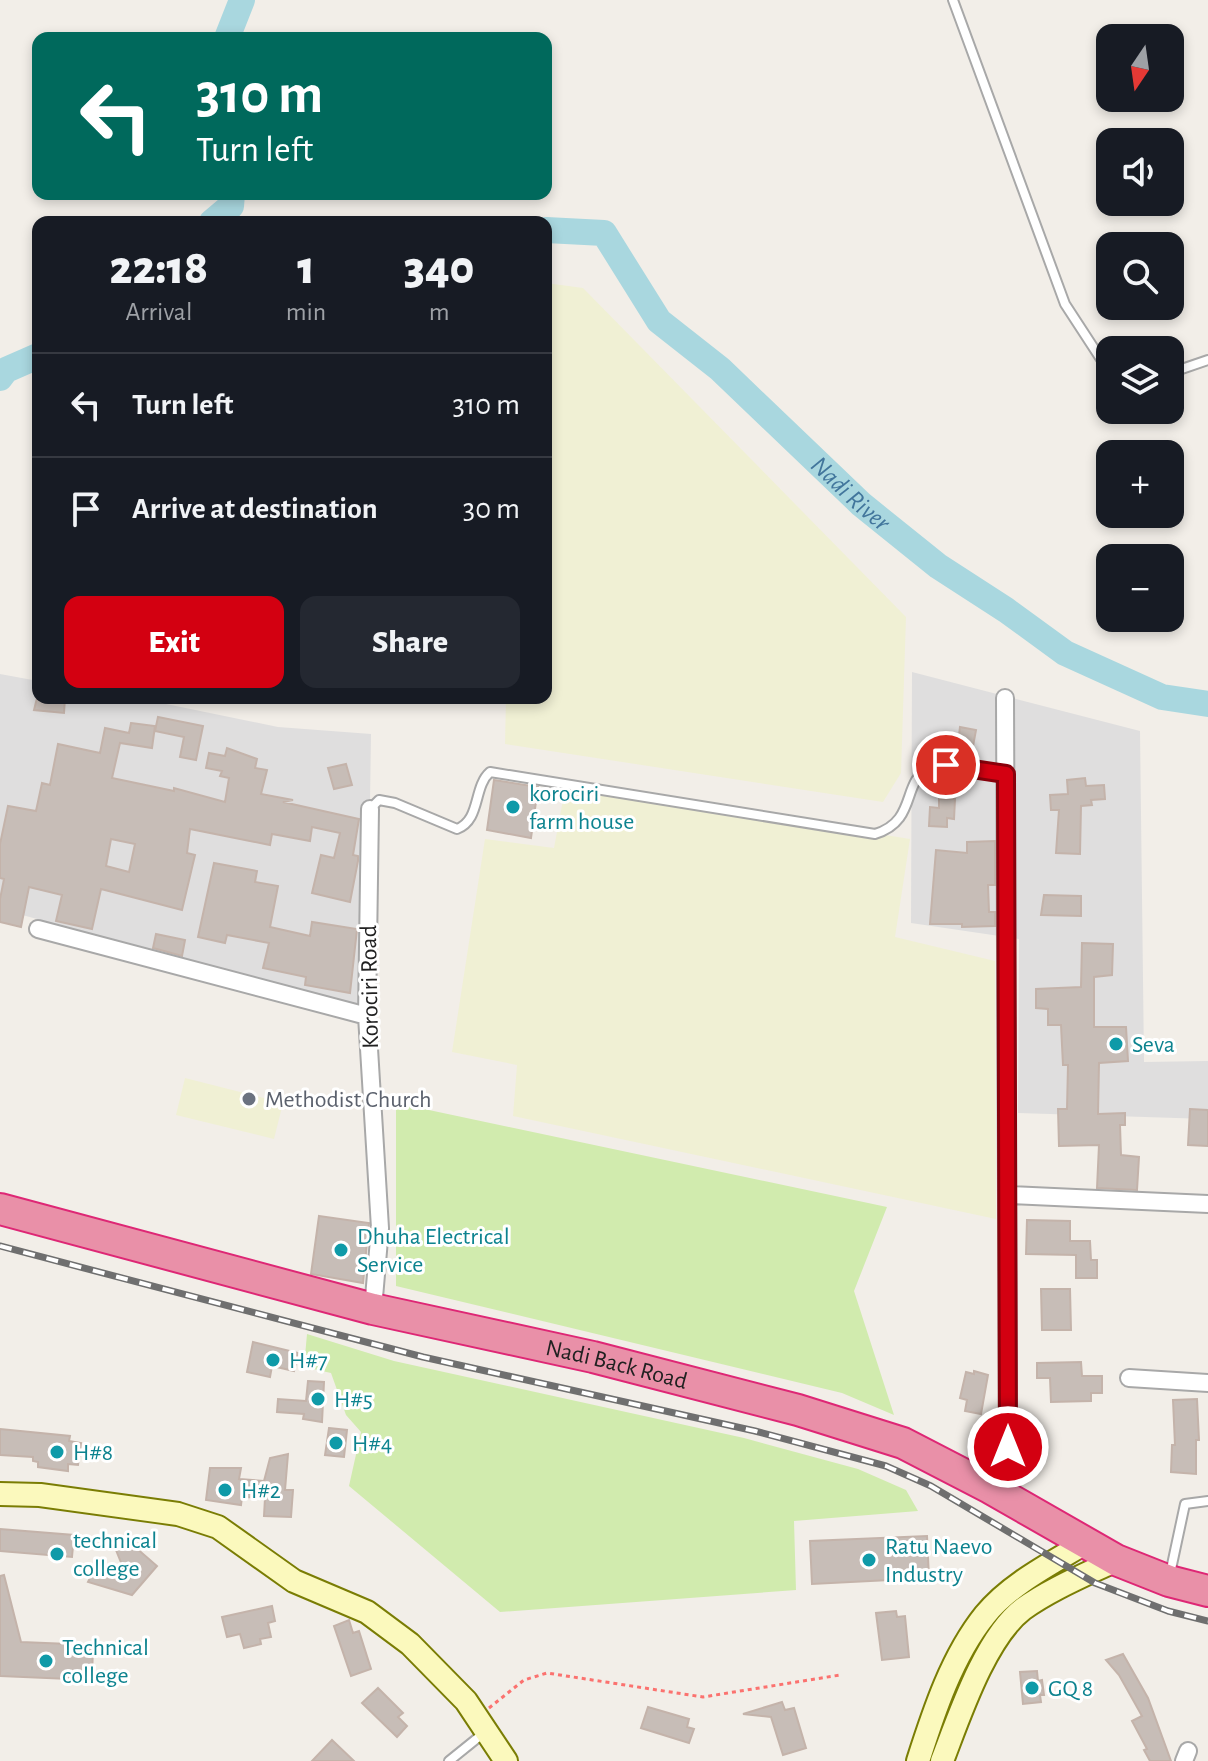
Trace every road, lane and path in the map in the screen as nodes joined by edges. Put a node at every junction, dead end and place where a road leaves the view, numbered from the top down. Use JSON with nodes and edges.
{"nodes":[{"id":1,"x":953,"y":0,"type":"edge"},
{"id":2,"x":1096,"y":352,"type":"edge"},
{"id":3,"x":1208,"y":360,"type":"edge"},
{"id":4,"x":1184,"y":368,"type":"edge"},
{"id":5,"x":1005,"y":698,"type":"dead end"},
{"id":6,"x":1006,"y":774,"type":"junction"},
{"id":7,"x":370,"y":809,"type":"joint"},
{"id":8,"x":38,"y":929,"type":"dead end"},
{"id":9,"x":367,"y":1016,"type":"junction"},
{"id":10,"x":1008,"y":1195,"type":"junction"},
{"id":11,"x":1208,"y":1204,"type":"edge"},
{"id":12,"x":0,"y":1209,"type":"edge"},
{"id":13,"x":373,"y":1309,"type":"junction"},
{"id":14,"x":1129,"y":1378,"type":"dead end"},
{"id":15,"x":1208,"y":1383,"type":"edge"},
{"id":16,"x":990,"y":1488,"type":"junction"},
{"id":17,"x":0,"y":1494,"type":"edge"},
{"id":18,"x":1208,"y":1501,"type":"edge"},
{"id":19,"x":1085,"y":1543,"type":"junction"},
{"id":20,"x":1116,"y":1560,"type":"junction"},
{"id":21,"x":1169,"y":1581,"type":"junction"},
{"id":22,"x":1208,"y":1591,"type":"edge"},
{"id":23,"x":840,"y":1675,"type":"dead end"},
{"id":24,"x":482,"y":1724,"type":"junction"},
{"id":25,"x":449,"y":1761,"type":"edge"},
{"id":26,"x":506,"y":1761,"type":"edge"},
{"id":27,"x":918,"y":1761,"type":"edge"},
{"id":28,"x":942,"y":1761,"type":"edge"}],
"edges":[{"from":1,"to":2,"type":"lane"},
{"from":3,"to":4,"type":"lane"},
{"from":5,"to":6,"type":"street"},
{"from":6,"to":7,"type":"lane"},
{"from":6,"to":10,"type":"street"},
{"from":7,"to":9,"type":"street","name":"Korociri Road"},
{"from":8,"to":9,"type":"street"},
{"from":9,"to":13,"type":"street","name":"Korociri Road"},
{"from":10,"to":11,"type":"street"},
{"from":10,"to":16,"type":"street"},
{"from":12,"to":13,"type":"highway","name":"Nadi Back Road"},
{"from":13,"to":16,"type":"highway","name":"Nadi Back Road"},
{"from":14,"to":15,"type":"street"},
{"from":16,"to":19,"type":"highway","name":"Nadi Back Road"},
{"from":17,"to":24,"type":"main road"},
{"from":18,"to":21,"type":"lane"},
{"from":19,"to":20,"type":"highway","name":"Nadi Back Road"},
{"from":19,"to":27,"type":"main road"},
{"from":20,"to":21,"type":"highway","name":"Nadi Back Road"},
{"from":20,"to":28,"type":"main road"},
{"from":21,"to":22,"type":"highway","name":"Nadi Back Road"},
{"from":23,"to":24,"type":"path"},
{"from":24,"to":25,"type":"lane"},
{"from":24,"to":26,"type":"main road"}]}
